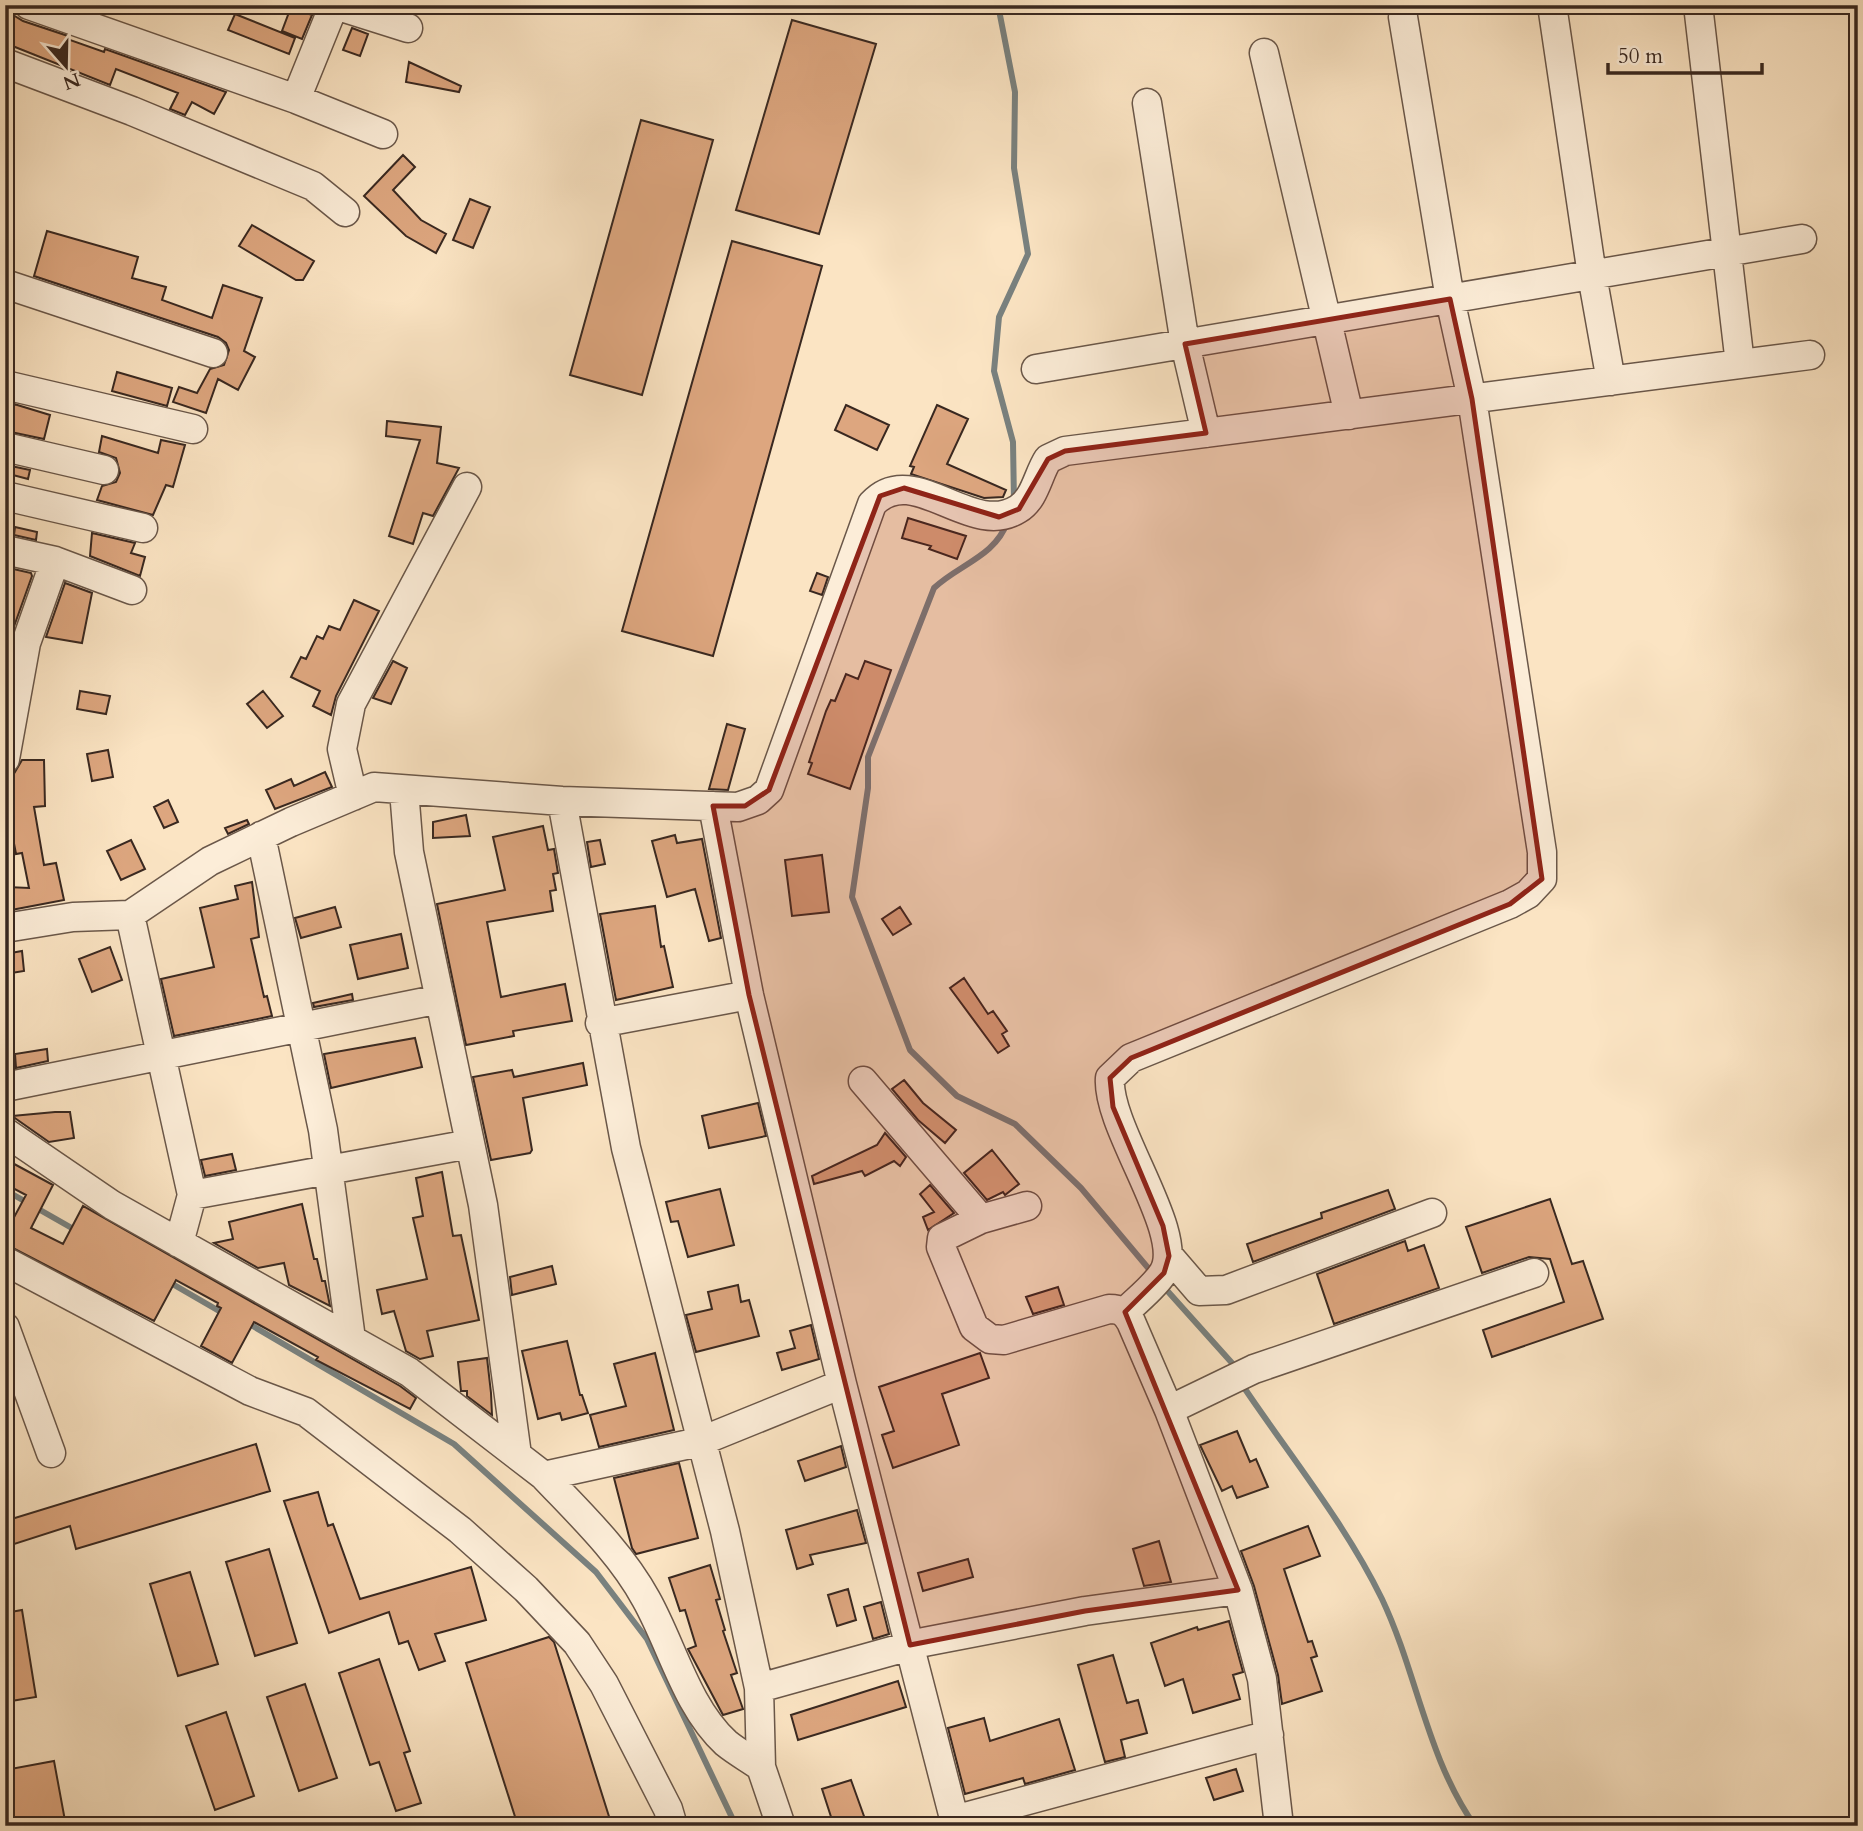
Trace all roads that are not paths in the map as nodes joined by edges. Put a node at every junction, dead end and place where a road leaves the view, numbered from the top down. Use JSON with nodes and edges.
{"nodes":[{"id":1,"x":29,"y":5,"type":"edge"},
{"id":2,"x":334,"y":5,"type":"edge"},
{"id":3,"x":1552,"y":5,"type":"edge"},
{"id":4,"x":1698,"y":5,"type":"edge"},
{"id":5,"x":1403,"y":17,"type":"dead end"},
{"id":6,"x":408,"y":28,"type":"dead end"},
{"id":7,"x":1264,"y":53,"type":"dead end"},
{"id":8,"x":5,"y":63,"type":"edge"},
{"id":9,"x":296,"y":99,"type":"junction"},
{"id":10,"x":1147,"y":103,"type":"dead end"},
{"id":11,"x":383,"y":134,"type":"dead end"},
{"id":12,"x":345,"y":212,"type":"dead end"},
{"id":13,"x":1802,"y":239,"type":"dead end"},
{"id":14,"x":1725,"y":252,"type":"junction"},
{"id":15,"x":1592,"y":275,"type":"junction"},
{"id":16,"x":5,"y":284,"type":"edge"},
{"id":17,"x":1450,"y":299,"type":"junction"},
{"id":18,"x":1328,"y":320,"type":"junction"},
{"id":19,"x":1185,"y":344,"type":"junction"},
{"id":20,"x":213,"y":352,"type":"dead end"},
{"id":21,"x":1810,"y":355,"type":"dead end"},
{"id":22,"x":1740,"y":364,"type":"junction"},
{"id":23,"x":1036,"y":369,"type":"dead end"},
{"id":24,"x":1611,"y":381,"type":"junction"},
{"id":25,"x":5,"y":385,"type":"edge"},
{"id":26,"x":1472,"y":399,"type":"junction"},
{"id":27,"x":1349,"y":415,"type":"junction"},
{"id":28,"x":192,"y":429,"type":"dead end"},
{"id":29,"x":1206,"y":433,"type":"junction"},
{"id":30,"x":5,"y":447,"type":"edge"},
{"id":31,"x":104,"y":470,"type":"dead end"},
{"id":32,"x":467,"y":487,"type":"dead end"},
{"id":33,"x":5,"y":496,"type":"edge"},
{"id":34,"x":143,"y":528,"type":"dead end"},
{"id":35,"x":5,"y":550,"type":"edge"},
{"id":36,"x":55,"y":561,"type":"junction"},
{"id":37,"x":132,"y":590,"type":"dead end"},
{"id":38,"x":16,"y":642,"type":"edge"},
{"id":39,"x":5,"y":759,"type":"edge"},
{"id":40,"x":404,"y":790,"type":"junction"},
{"id":41,"x":353,"y":796,"type":"junction"},
{"id":42,"x":562,"y":801,"type":"junction"},
{"id":43,"x":713,"y":806,"type":"junction"},
{"id":44,"x":261,"y":836,"type":"junction"},
{"id":45,"x":130,"y":915,"type":"junction"},
{"id":46,"x":5,"y":928,"type":"edge"},
{"id":47,"x":749,"y":995,"type":"junction"},
{"id":48,"x":440,"y":999,"type":"junction"},
{"id":49,"x":600,"y":1023,"type":"junction"},
{"id":50,"x":302,"y":1026,"type":"junction"},
{"id":51,"x":161,"y":1055,"type":"junction"},
{"id":52,"x":863,"y":1081,"type":"dead end"},
{"id":53,"x":5,"y":1087,"type":"edge"},
{"id":54,"x":5,"y":1132,"type":"edge"},
{"id":55,"x":470,"y":1144,"type":"junction"},
{"id":56,"x":328,"y":1170,"type":"junction"},
{"id":57,"x":192,"y":1195,"type":"junction"},
{"id":58,"x":1027,"y":1206,"type":"dead end"},
{"id":59,"x":1432,"y":1213,"type":"dead end"},
{"id":60,"x":981,"y":1219,"type":"junction"},
{"id":61,"x":180,"y":1243,"type":"junction"},
{"id":62,"x":5,"y":1261,"type":"edge"},
{"id":63,"x":1166,"y":1264,"type":"junction"},
{"id":64,"x":1534,"y":1273,"type":"dead end"},
{"id":65,"x":1134,"y":1303,"type":"junction"},
{"id":66,"x":5,"y":1327,"type":"edge"},
{"id":67,"x":351,"y":1339,"type":"junction"},
{"id":68,"x":842,"y":1384,"type":"junction"},
{"id":69,"x":1169,"y":1410,"type":"junction"},
{"id":70,"x":699,"y":1442,"type":"junction"},
{"id":71,"x":51,"y":1453,"type":"dead end"},
{"id":72,"x":517,"y":1455,"type":"junction"},
{"id":73,"x":544,"y":1476,"type":"junction"},
{"id":74,"x":1238,"y":1590,"type":"junction"},
{"id":75,"x":910,"y":1645,"type":"junction"},
{"id":76,"x":759,"y":1688,"type":"junction"},
{"id":77,"x":1269,"y":1735,"type":"junction"},
{"id":78,"x":761,"y":1767,"type":"junction"},
{"id":79,"x":955,"y":1823,"type":"edge"},
{"id":80,"x":673,"y":1826,"type":"edge"},
{"id":81,"x":781,"y":1826,"type":"edge"},
{"id":82,"x":1279,"y":1826,"type":"edge"}],
"edges":[{"from":1,"to":9,"type":"street"},
{"from":2,"to":6,"type":"street"},
{"from":2,"to":9,"type":"street"},
{"from":3,"to":15,"type":"street"},
{"from":4,"to":14,"type":"street"},
{"from":5,"to":17,"type":"street"},
{"from":7,"to":18,"type":"street"},
{"from":8,"to":12,"type":"street"},
{"from":9,"to":11,"type":"street"},
{"from":10,"to":19,"type":"street"},
{"from":13,"to":14,"type":"street"},
{"from":14,"to":15,"type":"street"},
{"from":14,"to":22,"type":"street"},
{"from":15,"to":17,"type":"street"},
{"from":15,"to":24,"type":"street"},
{"from":16,"to":20,"type":"street"},
{"from":17,"to":18,"type":"street"},
{"from":17,"to":26,"type":"street"},
{"from":18,"to":19,"type":"street"},
{"from":18,"to":27,"type":"street"},
{"from":19,"to":23,"type":"street"},
{"from":19,"to":29,"type":"street"},
{"from":21,"to":22,"type":"street"},
{"from":22,"to":24,"type":"street"},
{"from":24,"to":26,"type":"street"},
{"from":25,"to":28,"type":"street"},
{"from":26,"to":27,"type":"street"},
{"from":26,"to":63,"type":"street"},
{"from":27,"to":29,"type":"street"},
{"from":29,"to":43,"type":"street"},
{"from":30,"to":31,"type":"street"},
{"from":32,"to":41,"type":"street"},
{"from":33,"to":34,"type":"street"},
{"from":35,"to":36,"type":"street"},
{"from":36,"to":37,"type":"street"},
{"from":36,"to":38,"type":"street"},
{"from":38,"to":39,"type":"street"},
{"from":40,"to":41,"type":"street"},
{"from":40,"to":42,"type":"street"},
{"from":40,"to":48,"type":"street"},
{"from":41,"to":44,"type":"street"},
{"from":42,"to":43,"type":"street"},
{"from":42,"to":49,"type":"street"},
{"from":43,"to":47,"type":"street"},
{"from":44,"to":45,"type":"street"},
{"from":44,"to":50,"type":"street"},
{"from":45,"to":46,"type":"street"},
{"from":45,"to":51,"type":"street"},
{"from":47,"to":49,"type":"street"},
{"from":47,"to":68,"type":"street"},
{"from":48,"to":50,"type":"street"},
{"from":48,"to":55,"type":"street"},
{"from":49,"to":70,"type":"street"},
{"from":50,"to":51,"type":"street"},
{"from":50,"to":56,"type":"street"},
{"from":51,"to":53,"type":"street"},
{"from":51,"to":57,"type":"street"},
{"from":52,"to":60,"type":"street"},
{"from":54,"to":61,"type":"street"},
{"from":55,"to":56,"type":"street"},
{"from":55,"to":72,"type":"street"},
{"from":56,"to":57,"type":"street"},
{"from":56,"to":67,"type":"street"},
{"from":57,"to":61,"type":"street"},
{"from":58,"to":60,"type":"street"},
{"from":59,"to":63,"type":"street"},
{"from":60,"to":65,"type":"street"},
{"from":61,"to":67,"type":"street"},
{"from":62,"to":80,"type":"street"},
{"from":63,"to":65,"type":"street"},
{"from":64,"to":69,"type":"street"},
{"from":65,"to":69,"type":"street"},
{"from":66,"to":71,"type":"street"},
{"from":67,"to":72,"type":"street"},
{"from":68,"to":70,"type":"street"},
{"from":68,"to":75,"type":"street"},
{"from":69,"to":74,"type":"street"},
{"from":70,"to":73,"type":"street"},
{"from":70,"to":76,"type":"street"},
{"from":72,"to":73,"type":"street"},
{"from":73,"to":78,"type":"street"},
{"from":74,"to":75,"type":"street"},
{"from":74,"to":77,"type":"street"},
{"from":75,"to":76,"type":"street"},
{"from":75,"to":79,"type":"street"},
{"from":76,"to":78,"type":"street"},
{"from":77,"to":79,"type":"street"},
{"from":77,"to":82,"type":"street"},
{"from":78,"to":81,"type":"street"}]}
